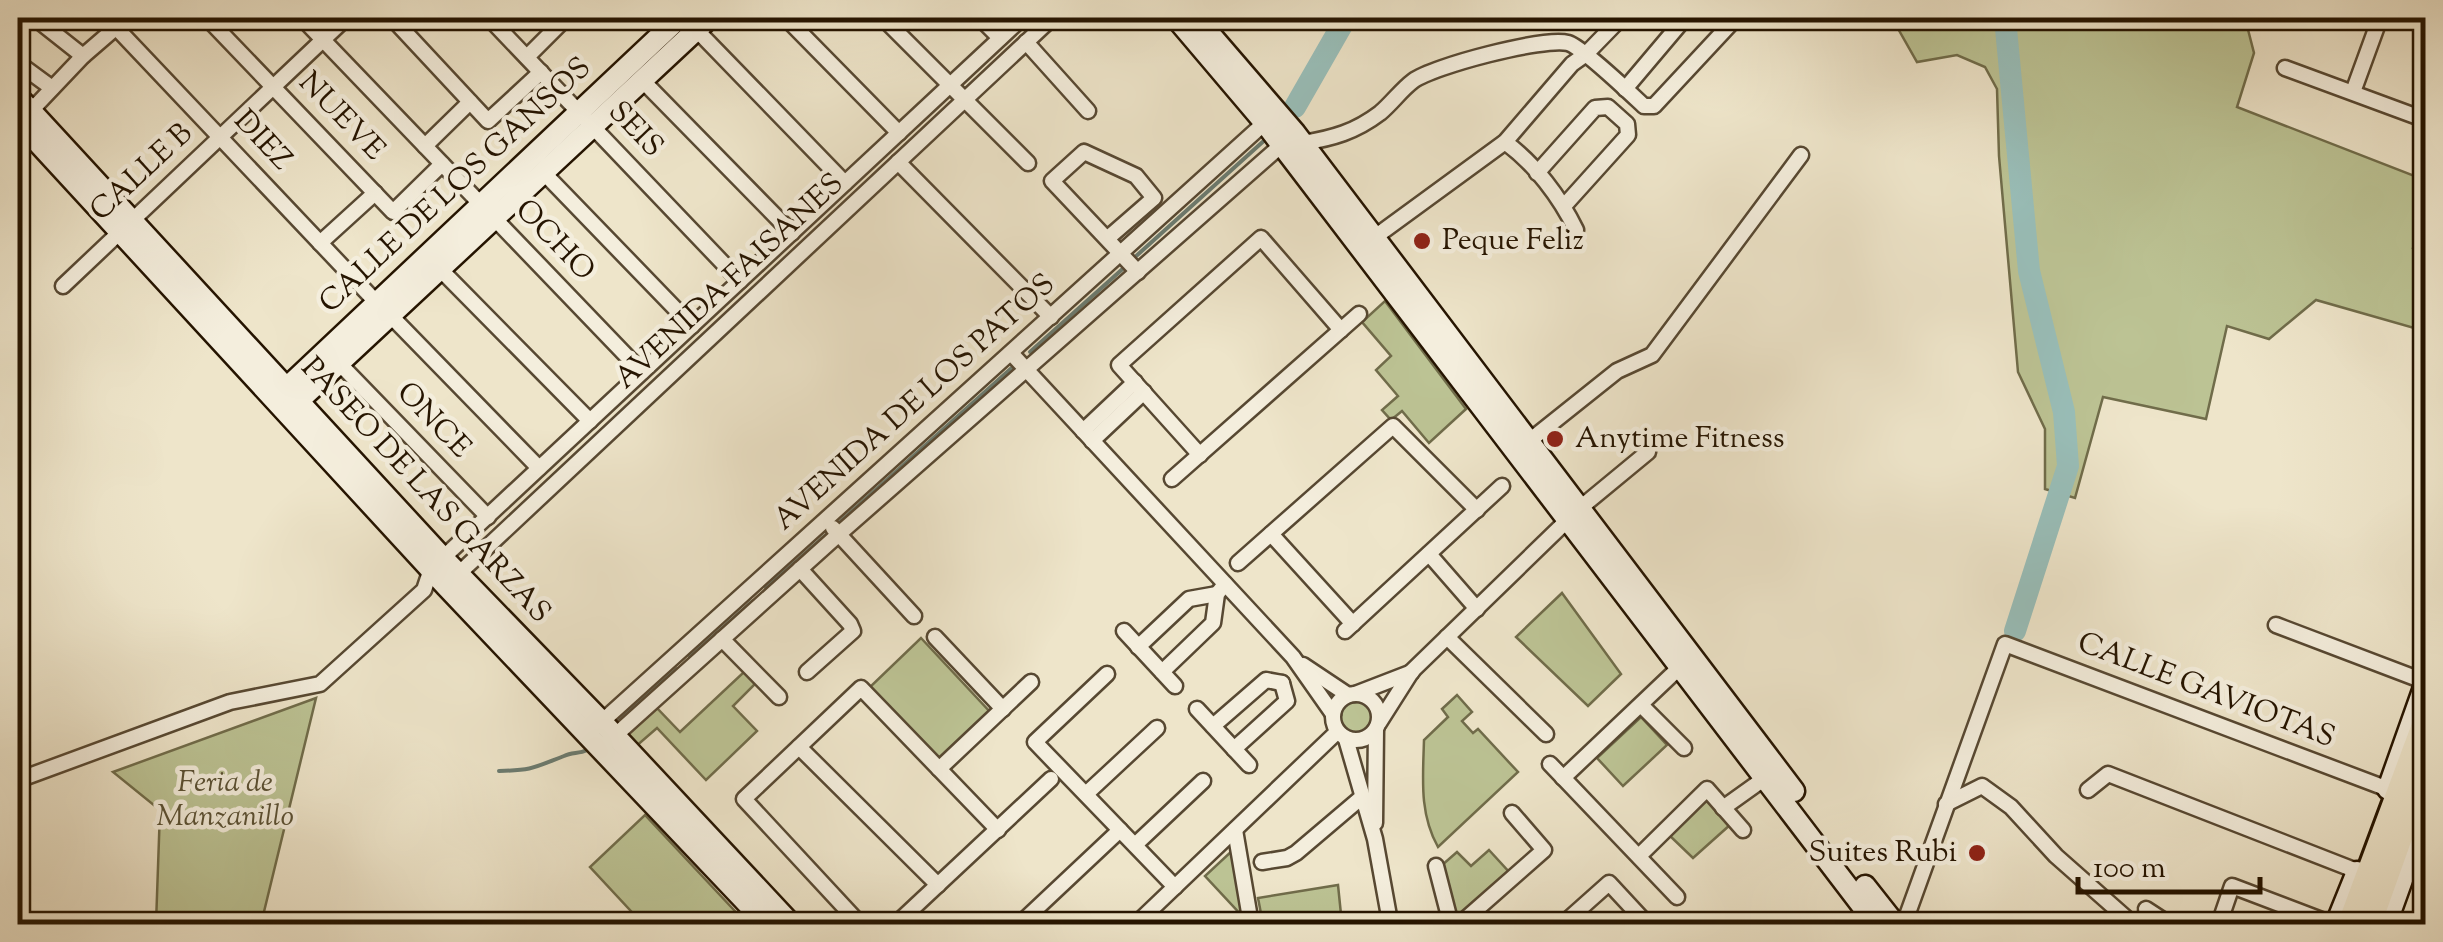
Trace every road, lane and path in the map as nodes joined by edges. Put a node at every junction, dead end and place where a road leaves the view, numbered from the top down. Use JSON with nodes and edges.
{"nodes":[{"id":1,"x":32,"y":18,"type":"edge"},
{"id":2,"x":207,"y":18,"type":"edge"},
{"id":3,"x":302,"y":18,"type":"edge"},
{"id":4,"x":346,"y":18,"type":"edge"},
{"id":5,"x":392,"y":18,"type":"edge"},
{"id":6,"x":490,"y":18,"type":"edge"},
{"id":7,"x":566,"y":18,"type":"edge"},
{"id":8,"x":786,"y":18,"type":"edge"},
{"id":9,"x":883,"y":18,"type":"edge"},
{"id":10,"x":980,"y":18,"type":"edge"},
{"id":11,"x":1022,"y":18,"type":"edge"},
{"id":12,"x":1052,"y":18,"type":"edge"},
{"id":13,"x":1176,"y":18,"type":"edge"},
{"id":14,"x":1196,"y":18,"type":"edge"},
{"id":15,"x":1621,"y":18,"type":"edge"},
{"id":16,"x":1685,"y":18,"type":"edge"},
{"id":17,"x":1736,"y":18,"type":"edge"},
{"id":18,"x":2380,"y":18,"type":"edge"},
{"id":19,"x":692,"y":20,"type":"edge"},
{"id":20,"x":117,"y":21,"type":"edge"},
{"id":21,"x":18,"y":30,"type":"edge"},
{"id":22,"x":1000,"y":38,"type":"junction"},
{"id":23,"x":323,"y":40,"type":"junction"},
{"id":24,"x":1026,"y":42,"type":"junction"},
{"id":25,"x":1586,"y":54,"type":"junction"},
{"id":26,"x":83,"y":56,"type":"junction"},
{"id":27,"x":527,"y":56,"type":"junction"},
{"id":28,"x":18,"y":63,"type":"edge"},
{"id":29,"x":2285,"y":68,"type":"dead end"},
{"id":30,"x":541,"y":72,"type":"junction"},
{"id":31,"x":642,"y":80,"type":"junction"},
{"id":32,"x":951,"y":84,"type":"junction"},
{"id":33,"x":273,"y":86,"type":"junction"},
{"id":34,"x":52,"y":88,"type":"junction"},
{"id":35,"x":1625,"y":88,"type":"junction"},
{"id":36,"x":2354,"y":92,"type":"junction"},
{"id":37,"x":966,"y":98,"type":"junction"},
{"id":38,"x":470,"y":102,"type":"junction"},
{"id":39,"x":1088,"y":111,"type":"dead end"},
{"id":40,"x":21,"y":113,"type":"edge"},
{"id":41,"x":1272,"y":117,"type":"junction"},
{"id":42,"x":586,"y":119,"type":"junction"},
{"id":43,"x":2426,"y":120,"type":"edge"},
{"id":44,"x":899,"y":133,"type":"junction"},
{"id":45,"x":220,"y":137,"type":"junction"},
{"id":46,"x":1293,"y":140,"type":"junction"},
{"id":47,"x":1505,"y":142,"type":"junction"},
{"id":48,"x":425,"y":146,"type":"junction"},
{"id":49,"x":1801,"y":155,"type":"dead end"},
{"id":50,"x":898,"y":162,"type":"junction"},
{"id":51,"x":1028,"y":163,"type":"dead end"},
{"id":52,"x":442,"y":164,"type":"junction"},
{"id":53,"x":543,"y":172,"type":"junction"},
{"id":54,"x":1536,"y":173,"type":"junction"},
{"id":55,"x":845,"y":183,"type":"junction"},
{"id":56,"x":375,"y":193,"type":"junction"},
{"id":57,"x":1564,"y":206,"type":"junction"},
{"id":58,"x":488,"y":211,"type":"junction"},
{"id":59,"x":126,"y":226,"type":"junction"},
{"id":60,"x":1576,"y":230,"type":"dead end"},
{"id":61,"x":792,"y":233,"type":"junction"},
{"id":62,"x":1376,"y":237,"type":"junction"},
{"id":63,"x":1108,"y":238,"type":"junction"},
{"id":64,"x":320,"y":243,"type":"junction"},
{"id":65,"x":1120,"y":254,"type":"junction"},
{"id":66,"x":440,"y":269,"type":"junction"},
{"id":67,"x":1138,"y":272,"type":"junction"},
{"id":68,"x":740,"y":281,"type":"junction"},
{"id":69,"x":62,"y":286,"type":"dead end"},
{"id":70,"x":383,"y":309,"type":"junction"},
{"id":71,"x":1358,"y":314,"type":"dead end"},
{"id":72,"x":1051,"y":317,"type":"junction"},
{"id":73,"x":692,"y":326,"type":"junction"},
{"id":74,"x":1340,"y":330,"type":"junction"},
{"id":75,"x":1011,"y":353,"type":"junction"},
{"id":76,"x":339,"y":363,"type":"junction"},
{"id":77,"x":1027,"y":370,"type":"junction"},
{"id":78,"x":642,"y":372,"type":"junction"},
{"id":79,"x":1139,"y":387,"type":"junction"},
{"id":80,"x":287,"y":400,"type":"junction"},
{"id":81,"x":590,"y":421,"type":"junction"},
{"id":82,"x":1088,"y":436,"type":"junction"},
{"id":83,"x":1528,"y":442,"type":"junction"},
{"id":84,"x":1648,"y":452,"type":"dead end"},
{"id":85,"x":1200,"y":455,"type":"junction"},
{"id":86,"x":539,"y":468,"type":"junction"},
{"id":87,"x":1172,"y":480,"type":"dead end"},
{"id":88,"x":1502,"y":486,"type":"dead end"},
{"id":89,"x":1476,"y":510,"type":"junction"},
{"id":90,"x":1573,"y":514,"type":"junction"},
{"id":91,"x":488,"y":517,"type":"junction"},
{"id":92,"x":826,"y":520,"type":"junction"},
{"id":93,"x":839,"y":534,"type":"junction"},
{"id":94,"x":1271,"y":534,"type":"junction"},
{"id":95,"x":1428,"y":554,"type":"junction"},
{"id":96,"x":1238,"y":563,"type":"dead end"},
{"id":97,"x":800,"y":569,"type":"junction"},
{"id":98,"x":444,"y":572,"type":"junction"},
{"id":99,"x":1221,"y":589,"type":"junction"},
{"id":100,"x":1477,"y":609,"type":"junction"},
{"id":101,"x":914,"y":616,"type":"dead end"},
{"id":102,"x":2276,"y":625,"type":"dead end"},
{"id":103,"x":1124,"y":632,"type":"dead end"},
{"id":104,"x":935,"y":637,"type":"dead end"},
{"id":105,"x":1448,"y":637,"type":"junction"},
{"id":106,"x":722,"y":640,"type":"junction"},
{"id":107,"x":1138,"y":646,"type":"junction"},
{"id":108,"x":1298,"y":663,"type":"junction"},
{"id":109,"x":1680,"y":667,"type":"junction"},
{"id":110,"x":808,"y":672,"type":"dead end"},
{"id":111,"x":1162,"y":672,"type":"junction"},
{"id":112,"x":1412,"y":672,"type":"junction"},
{"id":113,"x":1107,"y":674,"type":"dead end"},
{"id":114,"x":1031,"y":682,"type":"dead end"},
{"id":115,"x":2426,"y":682,"type":"edge"},
{"id":116,"x":1282,"y":683,"type":"junction"},
{"id":117,"x":1176,"y":686,"type":"dead end"},
{"id":118,"x":1352,"y":694,"type":"junction"},
{"id":119,"x":778,"y":696,"type":"dead end"},
{"id":120,"x":1641,"y":705,"type":"junction"},
{"id":121,"x":1003,"y":709,"type":"junction"},
{"id":122,"x":1197,"y":709,"type":"dead end"},
{"id":123,"x":1333,"y":714,"type":"junction"},
{"id":124,"x":2426,"y":717,"type":"edge"},
{"id":125,"x":1213,"y":726,"type":"junction"},
{"id":126,"x":1377,"y":726,"type":"junction"},
{"id":127,"x":1156,"y":728,"type":"dead end"},
{"id":128,"x":1546,"y":734,"type":"dead end"},
{"id":129,"x":601,"y":735,"type":"junction"},
{"id":130,"x":1342,"y":736,"type":"junction"},
{"id":131,"x":800,"y":747,"type":"junction"},
{"id":132,"x":1684,"y":748,"type":"dead end"},
{"id":133,"x":1234,"y":749,"type":"junction"},
{"id":134,"x":1550,"y":764,"type":"dead end"},
{"id":135,"x":1249,"y":765,"type":"dead end"},
{"id":136,"x":2426,"y":768,"type":"edge"},
{"id":137,"x":940,"y":769,"type":"junction"},
{"id":138,"x":1771,"y":774,"type":"junction"},
{"id":139,"x":1563,"y":778,"type":"junction"},
{"id":140,"x":1051,"y":779,"type":"dead end"},
{"id":141,"x":18,"y":780,"type":"edge"},
{"id":142,"x":1203,"y":782,"type":"dead end"},
{"id":143,"x":2388,"y":789,"type":"junction"},
{"id":144,"x":2088,"y":790,"type":"dead end"},
{"id":145,"x":1086,"y":794,"type":"junction"},
{"id":146,"x":1362,"y":797,"type":"junction"},
{"id":147,"x":1946,"y":804,"type":"junction"},
{"id":148,"x":1723,"y":808,"type":"junction"},
{"id":149,"x":1512,"y":813,"type":"dead end"},
{"id":150,"x":2426,"y":813,"type":"edge"},
{"id":151,"x":998,"y":830,"type":"junction"},
{"id":152,"x":1120,"y":830,"type":"junction"},
{"id":153,"x":1236,"y":830,"type":"junction"},
{"id":154,"x":1743,"y":830,"type":"dead end"},
{"id":155,"x":2426,"y":830,"type":"edge"},
{"id":156,"x":1376,"y":838,"type":"junction"},
{"id":157,"x":1135,"y":845,"type":"junction"},
{"id":158,"x":1639,"y":856,"type":"junction"},
{"id":159,"x":1262,"y":862,"type":"dead end"},
{"id":160,"x":1436,"y":866,"type":"dead end"},
{"id":161,"x":2357,"y":870,"type":"junction"},
{"id":162,"x":938,"y":885,"type":"junction"},
{"id":163,"x":1849,"y":886,"type":"junction"},
{"id":164,"x":1175,"y":887,"type":"junction"},
{"id":165,"x":1677,"y":898,"type":"dead end"},
{"id":166,"x":2146,"y":908,"type":"dead end"},
{"id":167,"x":1390,"y":922,"type":"edge"},
{"id":168,"x":1898,"y":923,"type":"edge"},
{"id":169,"x":766,"y":924,"type":"edge"},
{"id":170,"x":791,"y":924,"type":"edge"},
{"id":171,"x":860,"y":924,"type":"edge"},
{"id":172,"x":896,"y":924,"type":"edge"},
{"id":173,"x":1020,"y":924,"type":"edge"},
{"id":174,"x":1136,"y":924,"type":"edge"},
{"id":175,"x":1251,"y":924,"type":"edge"},
{"id":176,"x":1452,"y":924,"type":"edge"},
{"id":177,"x":1460,"y":924,"type":"edge"},
{"id":178,"x":1563,"y":924,"type":"edge"},
{"id":179,"x":1648,"y":924,"type":"edge"},
{"id":180,"x":1857,"y":924,"type":"edge"},
{"id":181,"x":1876,"y":924,"type":"edge"},
{"id":182,"x":2133,"y":924,"type":"edge"},
{"id":183,"x":2169,"y":924,"type":"edge"},
{"id":184,"x":2219,"y":924,"type":"edge"},
{"id":185,"x":2334,"y":924,"type":"edge"},
{"id":186,"x":2350,"y":924,"type":"edge"},
{"id":187,"x":2370,"y":924,"type":"edge"},
{"id":188,"x":2389,"y":924,"type":"edge"}],
"edges":[{"from":1,"to":21,"type":"street"},
{"from":1,"to":26,"type":"street"},
{"from":2,"to":33,"type":"street","name":"NUEVE"},
{"from":3,"to":23,"type":"street","name":"OCHO"},
{"from":4,"to":23,"type":"street","name":"CALLE B"},
{"from":5,"to":38,"type":"street"},
{"from":6,"to":27,"type":"street","name":"SEIS"},
{"from":7,"to":27,"type":"street"},
{"from":8,"to":44,"type":"street"},
{"from":9,"to":32,"type":"street"},
{"from":10,"to":22,"type":"street"},
{"from":11,"to":22,"type":"street","name":"AVENIDA FAISANES"},
{"from":12,"to":24,"type":"street","name":"AVENIDA FAISANES"},
{"from":13,"to":41,"type":"main road"},
{"from":14,"to":41,"type":"main road"},
{"from":15,"to":25,"type":"street"},
{"from":16,"to":35,"type":"street"},
{"from":17,"to":35,"type":"street"},
{"from":18,"to":36,"type":"street"},
{"from":19,"to":31,"type":"main road"},
{"from":19,"to":42,"type":"main road","name":"CALLE DE LOS GANSOS"},
{"from":19,"to":55,"type":"street"},
{"from":20,"to":26,"type":"street"},
{"from":20,"to":45,"type":"street","name":"DIEZ"},
{"from":22,"to":32,"type":"street","name":"AVENIDA FAISANES"},
{"from":23,"to":33,"type":"street","name":"CALLE B"},
{"from":23,"to":48,"type":"street","name":"OCHO"},
{"from":24,"to":37,"type":"street","name":"AVENIDA FAISANES"},
{"from":24,"to":39,"type":"street"},
{"from":25,"to":35,"type":"street"},
{"from":25,"to":46,"type":"street"},
{"from":25,"to":47,"type":"street"},
{"from":26,"to":34,"type":"street"},
{"from":27,"to":30,"type":"street","name":"SEIS"},
{"from":28,"to":34,"type":"street"},
{"from":29,"to":36,"type":"street"},
{"from":30,"to":38,"type":"street"},
{"from":30,"to":42,"type":"street","name":"SEIS"},
{"from":31,"to":42,"type":"main road"},
{"from":31,"to":61,"type":"street"},
{"from":32,"to":37,"type":"street"},
{"from":32,"to":44,"type":"street","name":"AVENIDA FAISANES"},
{"from":33,"to":45,"type":"street","name":"CALLE B"},
{"from":33,"to":56,"type":"street","name":"NUEVE"},
{"from":34,"to":40,"type":"street"},
{"from":36,"to":43,"type":"street"},
{"from":37,"to":50,"type":"street","name":"AVENIDA FAISANES"},
{"from":37,"to":51,"type":"street"},
{"from":38,"to":48,"type":"street"},
{"from":40,"to":59,"type":"main road"},
{"from":41,"to":46,"type":"main road"},
{"from":41,"to":65,"type":"street","name":"AVENIDA DE LOS PATOS"},
{"from":42,"to":53,"type":"main road"},
{"from":42,"to":58,"type":"main road","name":"CALLE DE LOS GANSOS"},
{"from":42,"to":68,"type":"street","name":"SEIS"},
{"from":44,"to":55,"type":"street","name":"AVENIDA FAISANES"},
{"from":45,"to":59,"type":"street","name":"CALLE B"},
{"from":45,"to":64,"type":"street","name":"DIEZ"},
{"from":46,"to":62,"type":"main road"},
{"from":46,"to":67,"type":"street","name":"AVENIDA DE LOS PATOS"},
{"from":46,"to":90,"type":"main road"},
{"from":47,"to":54,"type":"street"},
{"from":47,"to":62,"type":"street"},
{"from":48,"to":52,"type":"street","name":"OCHO"},
{"from":49,"to":83,"type":"street"},
{"from":50,"to":72,"type":"street"},
{"from":50,"to":98,"type":"street","name":"AVENIDA FAISANES"},
{"from":52,"to":56,"type":"street","name":"NUEVE"},
{"from":52,"to":58,"type":"street","name":"OCHO"},
{"from":53,"to":58,"type":"main road"},
{"from":53,"to":73,"type":"street"},
{"from":54,"to":57,"type":"street"},
{"from":54,"to":57,"type":"street"},
{"from":55,"to":61,"type":"street","name":"AVENIDA FAISANES"},
{"from":56,"to":64,"type":"street"},
{"from":57,"to":60,"type":"street"},
{"from":58,"to":66,"type":"main road"},
{"from":58,"to":70,"type":"main road","name":"CALLE DE LOS GANSOS"},
{"from":58,"to":78,"type":"street","name":"OCHO"},
{"from":59,"to":69,"type":"street","name":"CALLE B"},
{"from":59,"to":80,"type":"main road"},
{"from":61,"to":68,"type":"street","name":"AVENIDA FAISANES"},
{"from":62,"to":83,"type":"main road"},
{"from":63,"to":63,"type":"street"},
{"from":63,"to":65,"type":"street"},
{"from":64,"to":70,"type":"street","name":"DIEZ"},
{"from":65,"to":67,"type":"street"},
{"from":65,"to":72,"type":"street","name":"AVENIDA DE LOS PATOS"},
{"from":66,"to":70,"type":"main road"},
{"from":66,"to":81,"type":"street"},
{"from":67,"to":77,"type":"street","name":"AVENIDA DE LOS PATOS"},
{"from":68,"to":73,"type":"street","name":"AVENIDA FAISANES"},
{"from":70,"to":76,"type":"main road"},
{"from":70,"to":80,"type":"main road","name":"CALLE DE LOS GANSOS"},
{"from":70,"to":86,"type":"street","name":"DIEZ"},
{"from":71,"to":74,"type":"street"},
{"from":72,"to":75,"type":"street","name":"AVENIDA DE LOS PATOS"},
{"from":73,"to":78,"type":"street","name":"AVENIDA FAISANES"},
{"from":74,"to":79,"type":"street"},
{"from":74,"to":85,"type":"street"},
{"from":75,"to":77,"type":"street"},
{"from":75,"to":92,"type":"street","name":"AVENIDA DE LOS PATOS"},
{"from":76,"to":80,"type":"main road"},
{"from":76,"to":91,"type":"street","name":"ONCE"},
{"from":77,"to":82,"type":"street"},
{"from":77,"to":93,"type":"street","name":"AVENIDA DE LOS PATOS"},
{"from":78,"to":81,"type":"street","name":"AVENIDA FAISANES"},
{"from":79,"to":82,"type":"street"},
{"from":79,"to":85,"type":"street"},
{"from":80,"to":98,"type":"main road"},
{"from":81,"to":86,"type":"street","name":"AVENIDA FAISANES"},
{"from":82,"to":99,"type":"street"},
{"from":83,"to":90,"type":"main road"},
{"from":84,"to":90,"type":"street"},
{"from":85,"to":87,"type":"street"},
{"from":86,"to":91,"type":"street","name":"AVENIDA FAISANES"},
{"from":88,"to":89,"type":"street"},
{"from":89,"to":94,"type":"street"},
{"from":89,"to":95,"type":"street"},
{"from":90,"to":100,"type":"street"},
{"from":90,"to":109,"type":"main road"},
{"from":90,"to":138,"type":"main road"},
{"from":91,"to":98,"type":"street","name":"AVENIDA FAISANES"},
{"from":92,"to":93,"type":"street"},
{"from":92,"to":129,"type":"street","name":"AVENIDA DE LOS PATOS"},
{"from":93,"to":97,"type":"street","name":"AVENIDA DE LOS PATOS"},
{"from":93,"to":101,"type":"street"},
{"from":94,"to":95,"type":"street"},
{"from":94,"to":96,"type":"street"},
{"from":95,"to":100,"type":"street"},
{"from":97,"to":106,"type":"street","name":"AVENIDA DE LOS PATOS"},
{"from":97,"to":110,"type":"street"},
{"from":98,"to":129,"type":"main road"},
{"from":98,"to":141,"type":"street"},
{"from":99,"to":107,"type":"street"},
{"from":99,"to":108,"type":"street"},
{"from":99,"to":111,"type":"street"},
{"from":100,"to":105,"type":"street"},
{"from":102,"to":115,"type":"street"},
{"from":103,"to":107,"type":"street"},
{"from":104,"to":121,"type":"street"},
{"from":105,"to":112,"type":"street"},
{"from":105,"to":128,"type":"street"},
{"from":106,"to":119,"type":"street"},
{"from":106,"to":129,"type":"street","name":"AVENIDA DE LOS PATOS"},
{"from":107,"to":111,"type":"street"},
{"from":108,"to":116,"type":"street"},
{"from":108,"to":118,"type":"street"},
{"from":108,"to":123,"type":"street"},
{"from":109,"to":120,"type":"street"},
{"from":109,"to":138,"type":"main road"},
{"from":111,"to":117,"type":"street"},
{"from":112,"to":118,"type":"street"},
{"from":112,"to":126,"type":"street"},
{"from":113,"to":145,"type":"street"},
{"from":114,"to":121,"type":"street"},
{"from":115,"to":143,"type":"main road"},
{"from":116,"to":125,"type":"street"},
{"from":116,"to":133,"type":"street"},
{"from":118,"to":123,"type":"street"},
{"from":118,"to":126,"type":"street"},
{"from":120,"to":132,"type":"street"},
{"from":120,"to":139,"type":"street"},
{"from":121,"to":137,"type":"street"},
{"from":122,"to":125,"type":"street"},
{"from":123,"to":130,"type":"street"},
{"from":124,"to":186,"type":"main road"},
{"from":125,"to":133,"type":"street"},
{"from":126,"to":130,"type":"street"},
{"from":126,"to":156,"type":"street"},
{"from":127,"to":145,"type":"street"},
{"from":129,"to":169,"type":"main road"},
{"from":129,"to":170,"type":"main road"},
{"from":130,"to":146,"type":"street"},
{"from":130,"to":153,"type":"street"},
{"from":131,"to":137,"type":"street"},
{"from":131,"to":162,"type":"street"},
{"from":131,"to":171,"type":"street"},
{"from":133,"to":135,"type":"street"},
{"from":134,"to":139,"type":"street"},
{"from":136,"to":187,"type":"main road"},
{"from":137,"to":151,"type":"street"},
{"from":138,"to":148,"type":"street"},
{"from":138,"to":163,"type":"main road"},
{"from":138,"to":168,"type":"main road"},
{"from":139,"to":158,"type":"street"},
{"from":140,"to":151,"type":"street"},
{"from":142,"to":157,"type":"street"},
{"from":143,"to":147,"type":"street","name":"CALLE GAVIOTAS"},
{"from":143,"to":161,"type":"main road"},
{"from":144,"to":161,"type":"street"},
{"from":145,"to":152,"type":"street"},
{"from":146,"to":156,"type":"street"},
{"from":146,"to":159,"type":"street"},
{"from":147,"to":168,"type":"street"},
{"from":147,"to":182,"type":"street"},
{"from":148,"to":154,"type":"street"},
{"from":148,"to":158,"type":"street"},
{"from":149,"to":177,"type":"street"},
{"from":150,"to":188,"type":"main road"},
{"from":151,"to":162,"type":"street"},
{"from":152,"to":157,"type":"street"},
{"from":152,"to":173,"type":"street"},
{"from":153,"to":164,"type":"street"},
{"from":153,"to":175,"type":"street"},
{"from":155,"to":188,"type":"street"},
{"from":156,"to":167,"type":"street"},
{"from":157,"to":164,"type":"street"},
{"from":158,"to":165,"type":"street"},
{"from":160,"to":176,"type":"street"},
{"from":161,"to":185,"type":"main road"},
{"from":162,"to":172,"type":"street"},
{"from":163,"to":180,"type":"main road"},
{"from":163,"to":181,"type":"main road"},
{"from":164,"to":174,"type":"street"},
{"from":166,"to":183,"type":"street"},
{"from":178,"to":179,"type":"street"},
{"from":184,"to":185,"type":"street"}]}
